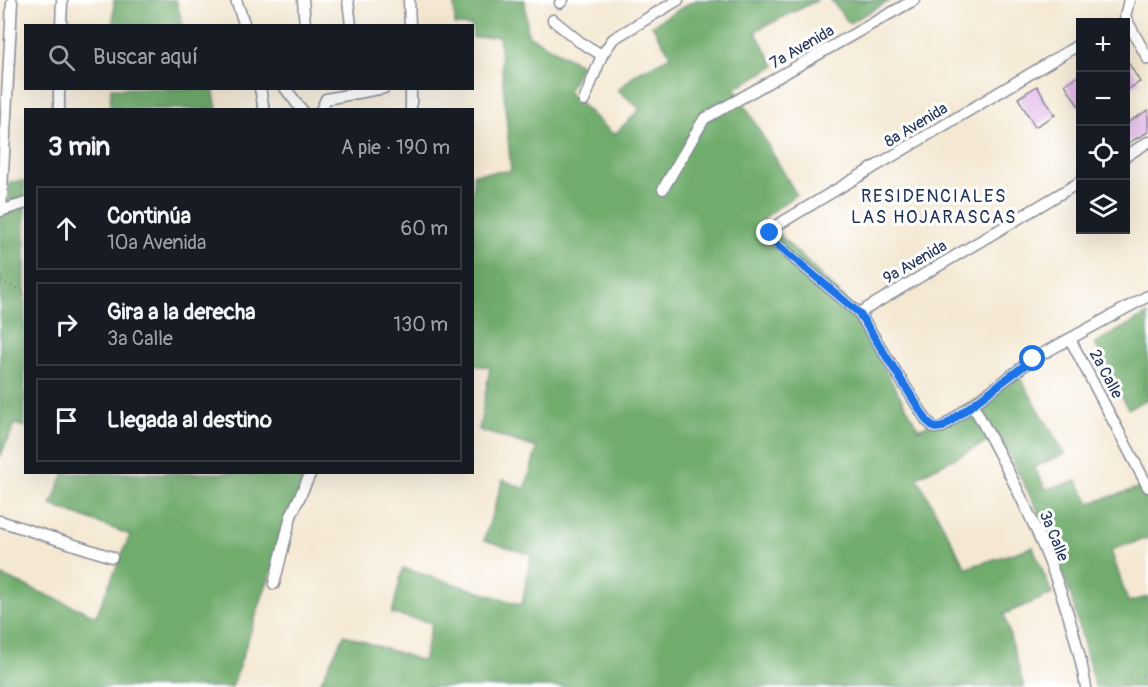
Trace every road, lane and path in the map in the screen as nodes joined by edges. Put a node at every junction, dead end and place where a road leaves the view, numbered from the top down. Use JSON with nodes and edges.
{"nodes":[{"id":1,"x":62,"y":0,"type":"edge"},
{"id":2,"x":236,"y":0,"type":"edge"},
{"id":3,"x":303,"y":0,"type":"edge"},
{"id":4,"x":348,"y":0,"type":"edge"},
{"id":5,"x":410,"y":0,"type":"edge"},
{"id":6,"x":678,"y":0,"type":"edge"},
{"id":7,"x":914,"y":0,"type":"edge"},
{"id":8,"x":1129,"y":0,"type":"edge"},
{"id":9,"x":12,"y":2,"type":"dead end"},
{"id":10,"x":1122,"y":18,"type":"edge"},
{"id":11,"x":554,"y":20,"type":"dead end"},
{"id":12,"x":61,"y":24,"type":"edge"},
{"id":13,"x":244,"y":24,"type":"edge"},
{"id":14,"x":305,"y":24,"type":"edge"},
{"id":15,"x":351,"y":24,"type":"edge"},
{"id":16,"x":410,"y":24,"type":"edge"},
{"id":17,"x":1130,"y":33,"type":"edge"},
{"id":18,"x":1076,"y":46,"type":"edge"},
{"id":19,"x":602,"y":55,"type":"junction"},
{"id":20,"x":1148,"y":59,"type":"edge"},
{"id":21,"x":60,"y":90,"type":"edge"},
{"id":22,"x":260,"y":90,"type":"edge"},
{"id":23,"x":287,"y":90,"type":"edge"},
{"id":24,"x":411,"y":90,"type":"edge"},
{"id":25,"x":358,"y":92,"type":"edge"},
{"id":26,"x":325,"y":94,"type":"edge"},
{"id":27,"x":584,"y":101,"type":"dead end"},
{"id":28,"x":59,"y":108,"type":"edge"},
{"id":29,"x":264,"y":108,"type":"edge"},
{"id":30,"x":300,"y":108,"type":"edge"},
{"id":31,"x":411,"y":108,"type":"edge"},
{"id":32,"x":1148,"y":142,"type":"edge"},
{"id":33,"x":1130,"y":153,"type":"edge"},
{"id":34,"x":1076,"y":184,"type":"edge"},
{"id":35,"x":663,"y":189,"type":"dead end"},
{"id":36,"x":24,"y":204,"type":"edge"},
{"id":37,"x":1,"y":211,"type":"edge"},
{"id":38,"x":0,"y":280,"type":"edge"},
{"id":39,"x":24,"y":291,"type":"edge"},
{"id":40,"x":1148,"y":296,"type":"edge"},
{"id":41,"x":859,"y":313,"type":"junction"},
{"id":42,"x":1070,"y":339,"type":"junction"},
{"id":43,"x":973,"y":405,"type":"junction"},
{"id":44,"x":310,"y":474,"type":"edge"},
{"id":45,"x":1148,"y":487,"type":"edge"},
{"id":46,"x":0,"y":521,"type":"edge"},
{"id":47,"x":112,"y":557,"type":"dead end"},
{"id":48,"x":274,"y":584,"type":"dead end"},
{"id":49,"x":1086,"y":687,"type":"edge"}],
"edges":[{"from":1,"to":12,"type":"street"},
{"from":2,"to":13,"type":"street"},
{"from":3,"to":14,"type":"street"},
{"from":4,"to":15,"type":"street"},
{"from":5,"to":16,"type":"street"},
{"from":6,"to":19,"type":"street"},
{"from":7,"to":35,"type":"street","name":"7a Avenida"},
{"from":8,"to":10,"type":"street"},
{"from":9,"to":37,"type":"street"},
{"from":11,"to":19,"type":"street"},
{"from":17,"to":20,"type":"street"},
{"from":18,"to":41,"type":"street","name":"8a Avenida"},
{"from":19,"to":27,"type":"street"},
{"from":21,"to":28,"type":"street"},
{"from":22,"to":29,"type":"street"},
{"from":23,"to":30,"type":"street"},
{"from":24,"to":31,"type":"street"},
{"from":25,"to":26,"type":"street"},
{"from":32,"to":33,"type":"street"},
{"from":34,"to":41,"type":"street","name":"9a Avenida"},
{"from":36,"to":37,"type":"street"},
{"from":38,"to":39,"type":"path"},
{"from":40,"to":42,"type":"street"},
{"from":41,"to":43,"type":"street"},
{"from":42,"to":43,"type":"street"},
{"from":42,"to":45,"type":"street","name":"2a Calle"},
{"from":43,"to":49,"type":"street","name":"3a Calle"},
{"from":44,"to":48,"type":"street"},
{"from":46,"to":47,"type":"street"}]}
